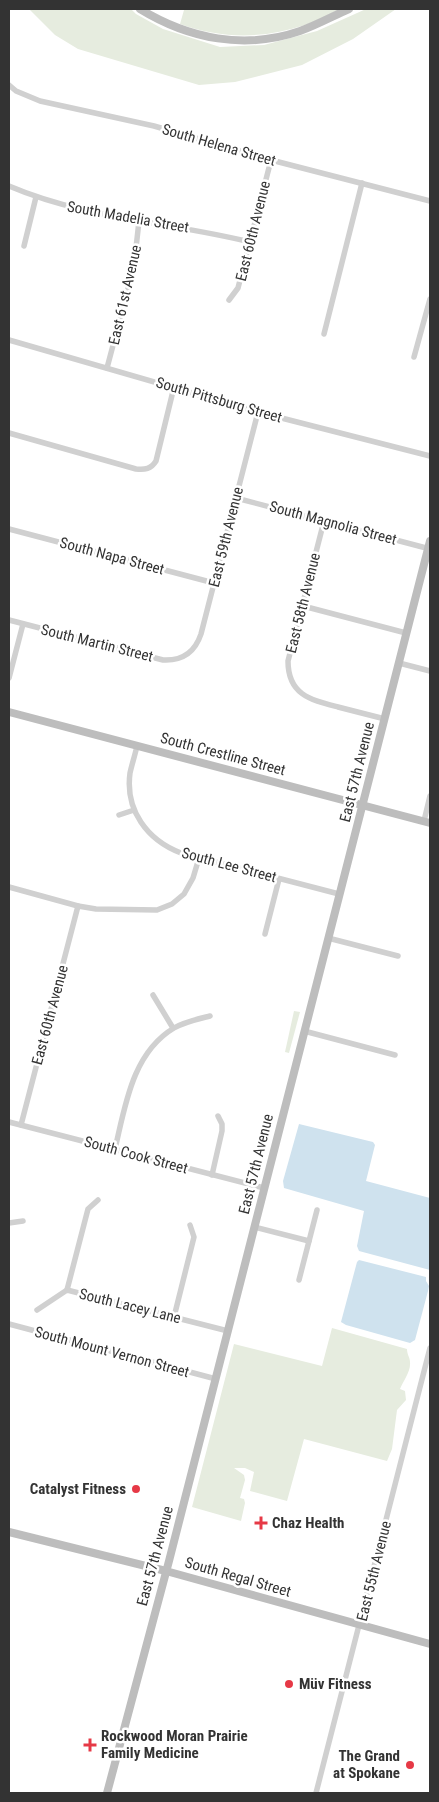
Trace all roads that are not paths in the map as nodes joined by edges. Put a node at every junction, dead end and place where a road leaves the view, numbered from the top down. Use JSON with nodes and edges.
{"nodes":[{"id":1,"x":140,"y":9,"type":"edge"},
{"id":2,"x":349,"y":9,"type":"edge"},
{"id":3,"x":9,"y":86,"type":"edge"},
{"id":4,"x":271,"y":160,"type":"junction"},
{"id":5,"x":362,"y":183,"type":"junction"},
{"id":6,"x":9,"y":186,"type":"edge"},
{"id":7,"x":36,"y":198,"type":"junction"},
{"id":8,"x":430,"y":201,"type":"edge"},
{"id":9,"x":140,"y":221,"type":"junction"},
{"id":10,"x":250,"y":242,"type":"junction"},
{"id":11,"x":24,"y":246,"type":"dead end"},
{"id":12,"x":430,"y":298,"type":"edge"},
{"id":13,"x":229,"y":300,"type":"dead end"},
{"id":14,"x":324,"y":334,"type":"dead end"},
{"id":15,"x":9,"y":340,"type":"edge"},
{"id":16,"x":414,"y":357,"type":"dead end"},
{"id":17,"x":107,"y":368,"type":"junction"},
{"id":18,"x":174,"y":387,"type":"junction"},
{"id":19,"x":258,"y":412,"type":"junction"},
{"id":20,"x":9,"y":433,"type":"edge"},
{"id":21,"x":430,"y":456,"type":"edge"},
{"id":22,"x":236,"y":498,"type":"junction"},
{"id":23,"x":324,"y":521,"type":"junction"},
{"id":24,"x":9,"y":529,"type":"edge"},
{"id":25,"x":430,"y":546,"type":"edge"},
{"id":26,"x":214,"y":584,"type":"junction"},
{"id":27,"x":303,"y":606,"type":"junction"},
{"id":28,"x":9,"y":620,"type":"edge"},
{"id":29,"x":23,"y":624,"type":"junction"},
{"id":30,"x":406,"y":633,"type":"junction"},
{"id":31,"x":184,"y":656,"type":"joint"},
{"id":32,"x":399,"y":663,"type":"junction"},
{"id":33,"x":430,"y":671,"type":"edge"},
{"id":34,"x":9,"y":678,"type":"edge"},
{"id":35,"x":9,"y":712,"type":"edge"},
{"id":36,"x":385,"y":719,"type":"junction"},
{"id":37,"x":137,"y":746,"type":"junction"},
{"id":38,"x":430,"y":796,"type":"edge"},
{"id":39,"x":362,"y":805,"type":"junction"},
{"id":40,"x":134,"y":810,"type":"junction"},
{"id":41,"x":119,"y":815,"type":"dead end"},
{"id":42,"x":427,"y":822,"type":"edge"},
{"id":43,"x":199,"y":858,"type":"junction"},
{"id":44,"x":279,"y":879,"type":"junction"},
{"id":45,"x":9,"y":887,"type":"edge"},
{"id":46,"x":339,"y":894,"type":"junction"},
{"id":47,"x":78,"y":906,"type":"junction"},
{"id":48,"x":265,"y":934,"type":"dead end"},
{"id":49,"x":328,"y":938,"type":"junction"},
{"id":50,"x":398,"y":956,"type":"dead end"},
{"id":51,"x":153,"y":996,"type":"dead end"},
{"id":52,"x":210,"y":1016,"type":"dead end"},
{"id":53,"x":174,"y":1028,"type":"junction"},
{"id":54,"x":304,"y":1031,"type":"junction"},
{"id":55,"x":395,"y":1055,"type":"dead end"},
{"id":56,"x":218,"y":1116,"type":"dead end"},
{"id":57,"x":9,"y":1122,"type":"edge"},
{"id":58,"x":21,"y":1125,"type":"junction"},
{"id":59,"x":115,"y":1149,"type":"junction"},
{"id":60,"x":212,"y":1175,"type":"junction"},
{"id":61,"x":264,"y":1188,"type":"junction"},
{"id":62,"x":98,"y":1200,"type":"dead end"},
{"id":63,"x":317,"y":1210,"type":"dead end"},
{"id":64,"x":23,"y":1221,"type":"dead end"},
{"id":65,"x":9,"y":1223,"type":"edge"},
{"id":66,"x":190,"y":1225,"type":"dead end"},
{"id":67,"x":254,"y":1227,"type":"junction"},
{"id":68,"x":309,"y":1242,"type":"junction"},
{"id":69,"x":299,"y":1280,"type":"dead end"},
{"id":70,"x":67,"y":1290,"type":"junction"},
{"id":71,"x":37,"y":1310,"type":"dead end"},
{"id":72,"x":174,"y":1317,"type":"junction"},
{"id":73,"x":9,"y":1324,"type":"edge"},
{"id":74,"x":228,"y":1331,"type":"junction"},
{"id":75,"x":430,"y":1348,"type":"edge"},
{"id":76,"x":216,"y":1378,"type":"junction"},
{"id":77,"x":9,"y":1532,"type":"edge"},
{"id":78,"x":166,"y":1571,"type":"junction"},
{"id":79,"x":360,"y":1625,"type":"junction"},
{"id":80,"x":430,"y":1644,"type":"edge"},
{"id":81,"x":107,"y":1793,"type":"edge"},
{"id":82,"x":316,"y":1793,"type":"edge"}],
"edges":[{"from":1,"to":2,"type":"main road"},
{"from":3,"to":4,"type":"street","name":"South Helena Street"},
{"from":4,"to":5,"type":"street","name":"South Helena Street"},
{"from":4,"to":10,"type":"street","name":"East 60th Avenue"},
{"from":5,"to":8,"type":"street","name":"South Helena Street"},
{"from":5,"to":14,"type":"street"},
{"from":6,"to":7,"type":"street","name":"South Madelia Street"},
{"from":7,"to":9,"type":"street","name":"South Madelia Street"},
{"from":7,"to":11,"type":"street"},
{"from":9,"to":10,"type":"street","name":"South Madelia Street"},
{"from":9,"to":17,"type":"street","name":"East 61st Avenue"},
{"from":10,"to":13,"type":"street","name":"East 60th Avenue"},
{"from":12,"to":16,"type":"street"},
{"from":15,"to":17,"type":"street","name":"South Pittsburg Street"},
{"from":17,"to":18,"type":"street","name":"South Pittsburg Street"},
{"from":18,"to":19,"type":"street","name":"South Pittsburg Street"},
{"from":18,"to":20,"type":"street"},
{"from":19,"to":21,"type":"street","name":"South Pittsburg Street"},
{"from":19,"to":22,"type":"street","name":"East 59th Avenue"},
{"from":22,"to":23,"type":"street","name":"South Magnolia Street"},
{"from":22,"to":26,"type":"street","name":"East 59th Avenue"},
{"from":23,"to":25,"type":"street","name":"South Magnolia Street"},
{"from":23,"to":27,"type":"street","name":"East 58th Avenue"},
{"from":24,"to":26,"type":"street","name":"South Napa Street"},
{"from":25,"to":30,"type":"main road","name":"East 57th Avenue"},
{"from":26,"to":31,"type":"street","name":"East 59th Avenue"},
{"from":27,"to":30,"type":"street"},
{"from":27,"to":36,"type":"street","name":"East 58th Avenue"},
{"from":28,"to":29,"type":"street","name":"South Martin Street"},
{"from":29,"to":31,"type":"street","name":"South Martin Street"},
{"from":29,"to":34,"type":"street"},
{"from":30,"to":32,"type":"main road","name":"East 57th Avenue"},
{"from":32,"to":33,"type":"street"},
{"from":32,"to":36,"type":"main road","name":"East 57th Avenue"},
{"from":35,"to":37,"type":"main road","name":"South Crestline Street"},
{"from":36,"to":39,"type":"main road","name":"East 57th Avenue"},
{"from":37,"to":39,"type":"main road","name":"South Crestline Street"},
{"from":37,"to":40,"type":"street","name":"South Lee Street"},
{"from":38,"to":42,"type":"street"},
{"from":39,"to":42,"type":"main road","name":"South Crestline Street"},
{"from":39,"to":46,"type":"main road","name":"East 57th Avenue"},
{"from":40,"to":41,"type":"street"},
{"from":40,"to":43,"type":"street","name":"South Lee Street"},
{"from":43,"to":44,"type":"street","name":"South Lee Street"},
{"from":43,"to":47,"type":"street"},
{"from":44,"to":46,"type":"street","name":"South Lee Street"},
{"from":44,"to":48,"type":"street"},
{"from":45,"to":47,"type":"street"},
{"from":46,"to":49,"type":"main road","name":"East 57th Avenue"},
{"from":47,"to":58,"type":"street","name":"East 60th Avenue"},
{"from":49,"to":50,"type":"street"},
{"from":49,"to":54,"type":"main road","name":"East 57th Avenue"},
{"from":51,"to":53,"type":"street"},
{"from":52,"to":53,"type":"street"},
{"from":53,"to":59,"type":"street"},
{"from":54,"to":55,"type":"street"},
{"from":54,"to":61,"type":"main road","name":"East 57th Avenue"},
{"from":56,"to":60,"type":"street"},
{"from":57,"to":58,"type":"street","name":"South Cook Street"},
{"from":58,"to":59,"type":"street","name":"South Cook Street"},
{"from":59,"to":60,"type":"street","name":"South Cook Street"},
{"from":60,"to":61,"type":"street","name":"South Cook Street"},
{"from":61,"to":67,"type":"main road","name":"East 57th Avenue"},
{"from":62,"to":70,"type":"street"},
{"from":63,"to":68,"type":"street"},
{"from":64,"to":65,"type":"street"},
{"from":66,"to":72,"type":"street"},
{"from":67,"to":68,"type":"street"},
{"from":67,"to":74,"type":"main road","name":"East 57th Avenue"},
{"from":68,"to":69,"type":"street"},
{"from":70,"to":71,"type":"street","name":"South Lacey Lane"},
{"from":70,"to":72,"type":"street","name":"South Lacey Lane"},
{"from":72,"to":74,"type":"street","name":"South Lacey Lane"},
{"from":73,"to":76,"type":"street","name":"South Mount Vernon Street"},
{"from":74,"to":76,"type":"main road","name":"East 57th Avenue"},
{"from":75,"to":79,"type":"street","name":"East 55th Avenue"},
{"from":76,"to":78,"type":"main road","name":"East 57th Avenue"},
{"from":77,"to":78,"type":"main road","name":"South Regal Street"},
{"from":78,"to":79,"type":"main road","name":"South Regal Street"},
{"from":78,"to":81,"type":"main road","name":"East 57th Avenue"},
{"from":79,"to":80,"type":"main road","name":"South Regal Street"},
{"from":79,"to":82,"type":"street","name":"East 55th Avenue"}]}
